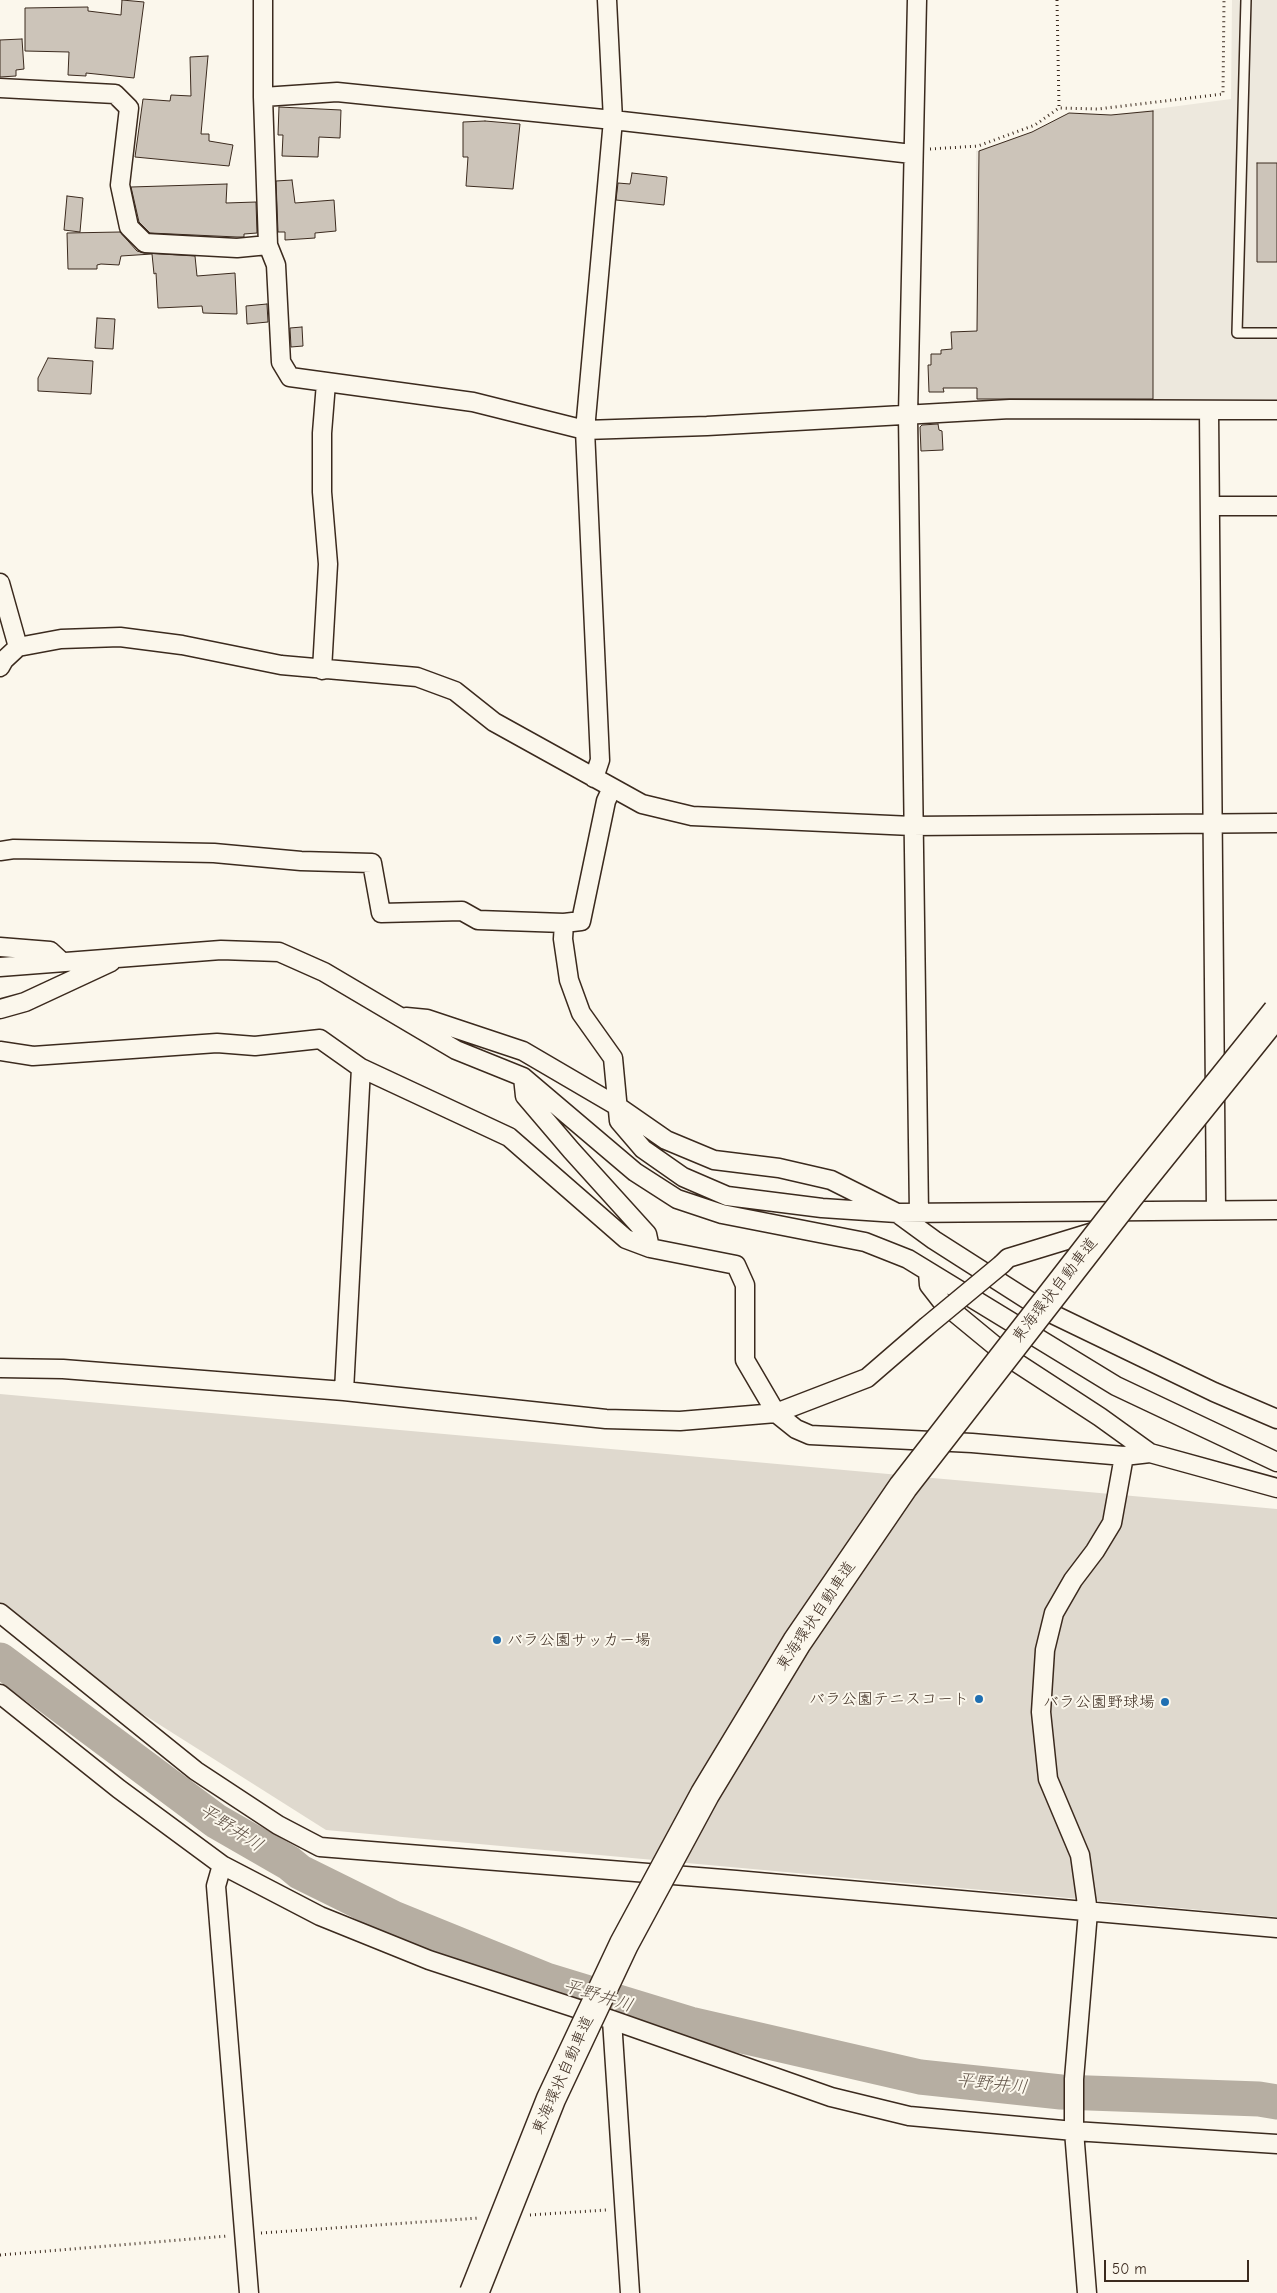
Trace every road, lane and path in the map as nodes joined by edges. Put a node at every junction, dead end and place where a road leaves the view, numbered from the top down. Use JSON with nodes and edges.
{"nodes":[{"id":1,"x":262,"y":0,"type":"edge"},
{"id":2,"x":607,"y":0,"type":"edge"},
{"id":3,"x":917,"y":0,"type":"edge"},
{"id":4,"x":1057,"y":0,"type":"edge"},
{"id":5,"x":1224,"y":0,"type":"edge"},
{"id":6,"x":1246,"y":0,"type":"edge"},
{"id":7,"x":0,"y":88,"type":"edge"},
{"id":8,"x":263,"y":97,"type":"junction"},
{"id":9,"x":1059,"y":108,"type":"junction"},
{"id":10,"x":612,"y":120,"type":"junction"},
{"id":11,"x":912,"y":152,"type":"junction"},
{"id":12,"x":268,"y":245,"type":"junction"},
{"id":13,"x":1277,"y":333,"type":"edge"},
{"id":14,"x":326,"y":384,"type":"junction"},
{"id":15,"x":1277,"y":410,"type":"edge"},
{"id":16,"x":1209,"y":411,"type":"junction"},
{"id":17,"x":908,"y":414,"type":"junction"},
{"id":18,"x":585,"y":430,"type":"junction"},
{"id":19,"x":1210,"y":506,"type":"junction"},
{"id":20,"x":1277,"y":506,"type":"edge"},
{"id":21,"x":0,"y":583,"type":"edge"},
{"id":22,"x":18,"y":647,"type":"junction"},
{"id":23,"x":0,"y":667,"type":"edge"},
{"id":24,"x":322,"y":670,"type":"junction"},
{"id":25,"x":594,"y":778,"type":"junction"},
{"id":26,"x":612,"y":788,"type":"junction"},
{"id":27,"x":1277,"y":823,"type":"edge"},
{"id":28,"x":1213,"y":824,"type":"junction"},
{"id":29,"x":912,"y":826,"type":"junction"},
{"id":30,"x":0,"y":851,"type":"edge"},
{"id":31,"x":564,"y":923,"type":"junction"},
{"id":32,"x":0,"y":947,"type":"edge"},
{"id":33,"x":120,"y":957,"type":"junction"},
{"id":34,"x":62,"y":962,"type":"junction"},
{"id":35,"x":0,"y":967,"type":"edge"},
{"id":36,"x":0,"y":1009,"type":"edge"},
{"id":37,"x":1277,"y":1012,"type":"edge"},
{"id":38,"x":400,"y":1016,"type":"junction"},
{"id":39,"x":0,"y":1051,"type":"edge"},
{"id":40,"x":361,"y":1068,"type":"junction"},
{"id":41,"x":523,"y":1077,"type":"junction"},
{"id":42,"x":617,"y":1106,"type":"junction"},
{"id":43,"x":727,"y":1196,"type":"junction"},
{"id":44,"x":1216,"y":1210,"type":"junction"},
{"id":45,"x":1277,"y":1210,"type":"edge"},
{"id":46,"x":1162,"y":1211,"type":"junction"},
{"id":47,"x":897,"y":1213,"type":"junction"},
{"id":48,"x":919,"y":1213,"type":"junction"},
{"id":49,"x":722,"y":1214,"type":"junction"},
{"id":50,"x":650,"y":1248,"type":"junction"},
{"id":51,"x":928,"y":1272,"type":"junction"},
{"id":52,"x":0,"y":1368,"type":"edge"},
{"id":53,"x":344,"y":1391,"type":"junction"},
{"id":54,"x":776,"y":1414,"type":"junction"},
{"id":55,"x":1277,"y":1419,"type":"edge"},
{"id":56,"x":1150,"y":1453,"type":"junction"},
{"id":57,"x":1124,"y":1456,"type":"junction"},
{"id":58,"x":1277,"y":1462,"type":"edge"},
{"id":59,"x":1277,"y":1488,"type":"edge"},
{"id":60,"x":0,"y":1613,"type":"edge"},
{"id":61,"x":0,"y":1694,"type":"edge"},
{"id":62,"x":222,"y":1865,"type":"junction"},
{"id":63,"x":1088,"y":1912,"type":"junction"},
{"id":64,"x":1277,"y":1928,"type":"edge"},
{"id":65,"x":612,"y":2020,"type":"junction"},
{"id":66,"x":1074,"y":2126,"type":"junction"},
{"id":67,"x":1277,"y":2144,"type":"edge"},
{"id":68,"x":624,"y":2208,"type":"junction"},
{"id":69,"x":527,"y":2215,"type":"dead end"},
{"id":70,"x":488,"y":2218,"type":"dead end"},
{"id":71,"x":244,"y":2234,"type":"junction"},
{"id":72,"x":0,"y":2255,"type":"edge"},
{"id":73,"x":249,"y":2293,"type":"edge"},
{"id":74,"x":474,"y":2293,"type":"edge"},
{"id":75,"x":630,"y":2293,"type":"edge"},
{"id":76,"x":1087,"y":2293,"type":"edge"}],
"edges":[{"from":1,"to":8,"type":"street"},
{"from":2,"to":10,"type":"street"},
{"from":3,"to":11,"type":"street"},
{"from":4,"to":9,"type":"path"},
{"from":5,"to":9,"type":"path"},
{"from":6,"to":13,"type":"lane"},
{"from":7,"to":12,"type":"street"},
{"from":8,"to":10,"type":"street"},
{"from":8,"to":12,"type":"street"},
{"from":9,"to":11,"type":"path"},
{"from":10,"to":11,"type":"street"},
{"from":10,"to":18,"type":"street"},
{"from":11,"to":17,"type":"street"},
{"from":12,"to":14,"type":"street"},
{"from":14,"to":18,"type":"street"},
{"from":14,"to":24,"type":"street"},
{"from":15,"to":16,"type":"street"},
{"from":16,"to":17,"type":"street"},
{"from":16,"to":19,"type":"street"},
{"from":17,"to":18,"type":"street"},
{"from":17,"to":29,"type":"street"},
{"from":18,"to":25,"type":"street"},
{"from":19,"to":20,"type":"street"},
{"from":19,"to":28,"type":"street"},
{"from":21,"to":22,"type":"street"},
{"from":22,"to":23,"type":"street"},
{"from":22,"to":24,"type":"street"},
{"from":24,"to":25,"type":"street"},
{"from":25,"to":26,"type":"street"},
{"from":26,"to":29,"type":"street"},
{"from":26,"to":31,"type":"street"},
{"from":27,"to":28,"type":"street"},
{"from":28,"to":29,"type":"street"},
{"from":28,"to":44,"type":"street"},
{"from":29,"to":48,"type":"street"},
{"from":30,"to":31,"type":"street"},
{"from":31,"to":42,"type":"street"},
{"from":32,"to":34,"type":"street"},
{"from":33,"to":34,"type":"street"},
{"from":33,"to":36,"type":"street"},
{"from":33,"to":38,"type":"street"},
{"from":34,"to":35,"type":"street"},
{"from":37,"to":74,"type":"highway","name":"東海環状自動車道","bridge":true},
{"from":38,"to":41,"type":"street"},
{"from":38,"to":42,"type":"street"},
{"from":39,"to":40,"type":"street"},
{"from":40,"to":50,"type":"street"},
{"from":40,"to":53,"type":"street"},
{"from":41,"to":49,"type":"street"},
{"from":41,"to":50,"type":"street"},
{"from":42,"to":43,"type":"street"},
{"from":42,"to":47,"type":"street"},
{"from":43,"to":47,"type":"street"},
{"from":43,"to":49,"type":"street"},
{"from":44,"to":45,"type":"street"},
{"from":44,"to":46,"type":"street"},
{"from":46,"to":48,"type":"street"},
{"from":46,"to":54,"type":"street","bridge":true},
{"from":47,"to":48,"type":"street"},
{"from":47,"to":55,"type":"street"},
{"from":49,"to":51,"type":"street"},
{"from":50,"to":54,"type":"street"},
{"from":51,"to":56,"type":"street"},
{"from":51,"to":58,"type":"street"},
{"from":52,"to":53,"type":"street"},
{"from":53,"to":54,"type":"street"},
{"from":54,"to":57,"type":"street"},
{"from":56,"to":57,"type":"street"},
{"from":56,"to":59,"type":"street"},
{"from":57,"to":63,"type":"street"},
{"from":60,"to":63,"type":"street"},
{"from":61,"to":62,"type":"street"},
{"from":62,"to":65,"type":"street"},
{"from":62,"to":71,"type":"street"},
{"from":63,"to":64,"type":"street"},
{"from":63,"to":66,"type":"street"},
{"from":65,"to":66,"type":"street"},
{"from":65,"to":68,"type":"street"},
{"from":66,"to":67,"type":"street"},
{"from":66,"to":76,"type":"street"},
{"from":68,"to":69,"type":"path"},
{"from":68,"to":75,"type":"street"},
{"from":70,"to":71,"type":"path"},
{"from":71,"to":72,"type":"path"},
{"from":71,"to":73,"type":"street"}]}
